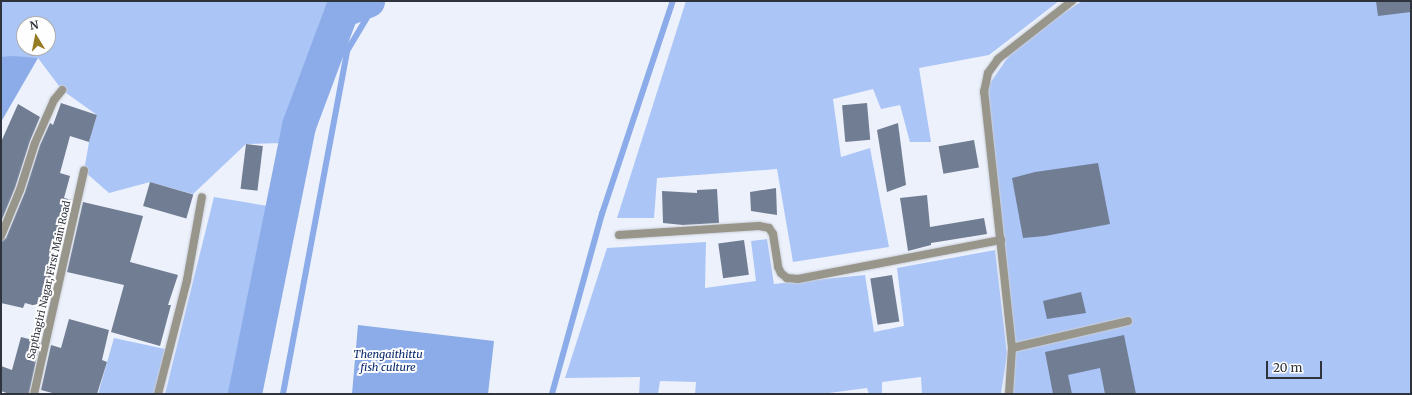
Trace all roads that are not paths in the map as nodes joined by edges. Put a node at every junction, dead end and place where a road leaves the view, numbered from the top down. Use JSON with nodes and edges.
{"nodes":[{"id":1,"x":1072,"y":1,"type":"edge"},
{"id":2,"x":62,"y":90,"type":"dead end"},
{"id":3,"x":84,"y":171,"type":"dead end"},
{"id":4,"x":202,"y":197,"type":"dead end"},
{"id":5,"x":619,"y":235,"type":"dead end"},
{"id":6,"x":1,"y":236,"type":"edge"},
{"id":7,"x":1001,"y":240,"type":"junction"},
{"id":8,"x":1128,"y":320,"type":"dead end"},
{"id":9,"x":1012,"y":348,"type":"junction"},
{"id":10,"x":34,"y":394,"type":"edge"},
{"id":11,"x":158,"y":394,"type":"edge"},
{"id":12,"x":1009,"y":394,"type":"edge"}],
"edges":[{"from":1,"to":7,"type":"street"},
{"from":2,"to":6,"type":"street"},
{"from":3,"to":10,"type":"street","name":"Sapthagiri Nagar, First Main Road"},
{"from":4,"to":11,"type":"street"},
{"from":5,"to":7,"type":"street"},
{"from":7,"to":9,"type":"street"},
{"from":8,"to":9,"type":"street"},
{"from":9,"to":12,"type":"street"}]}
